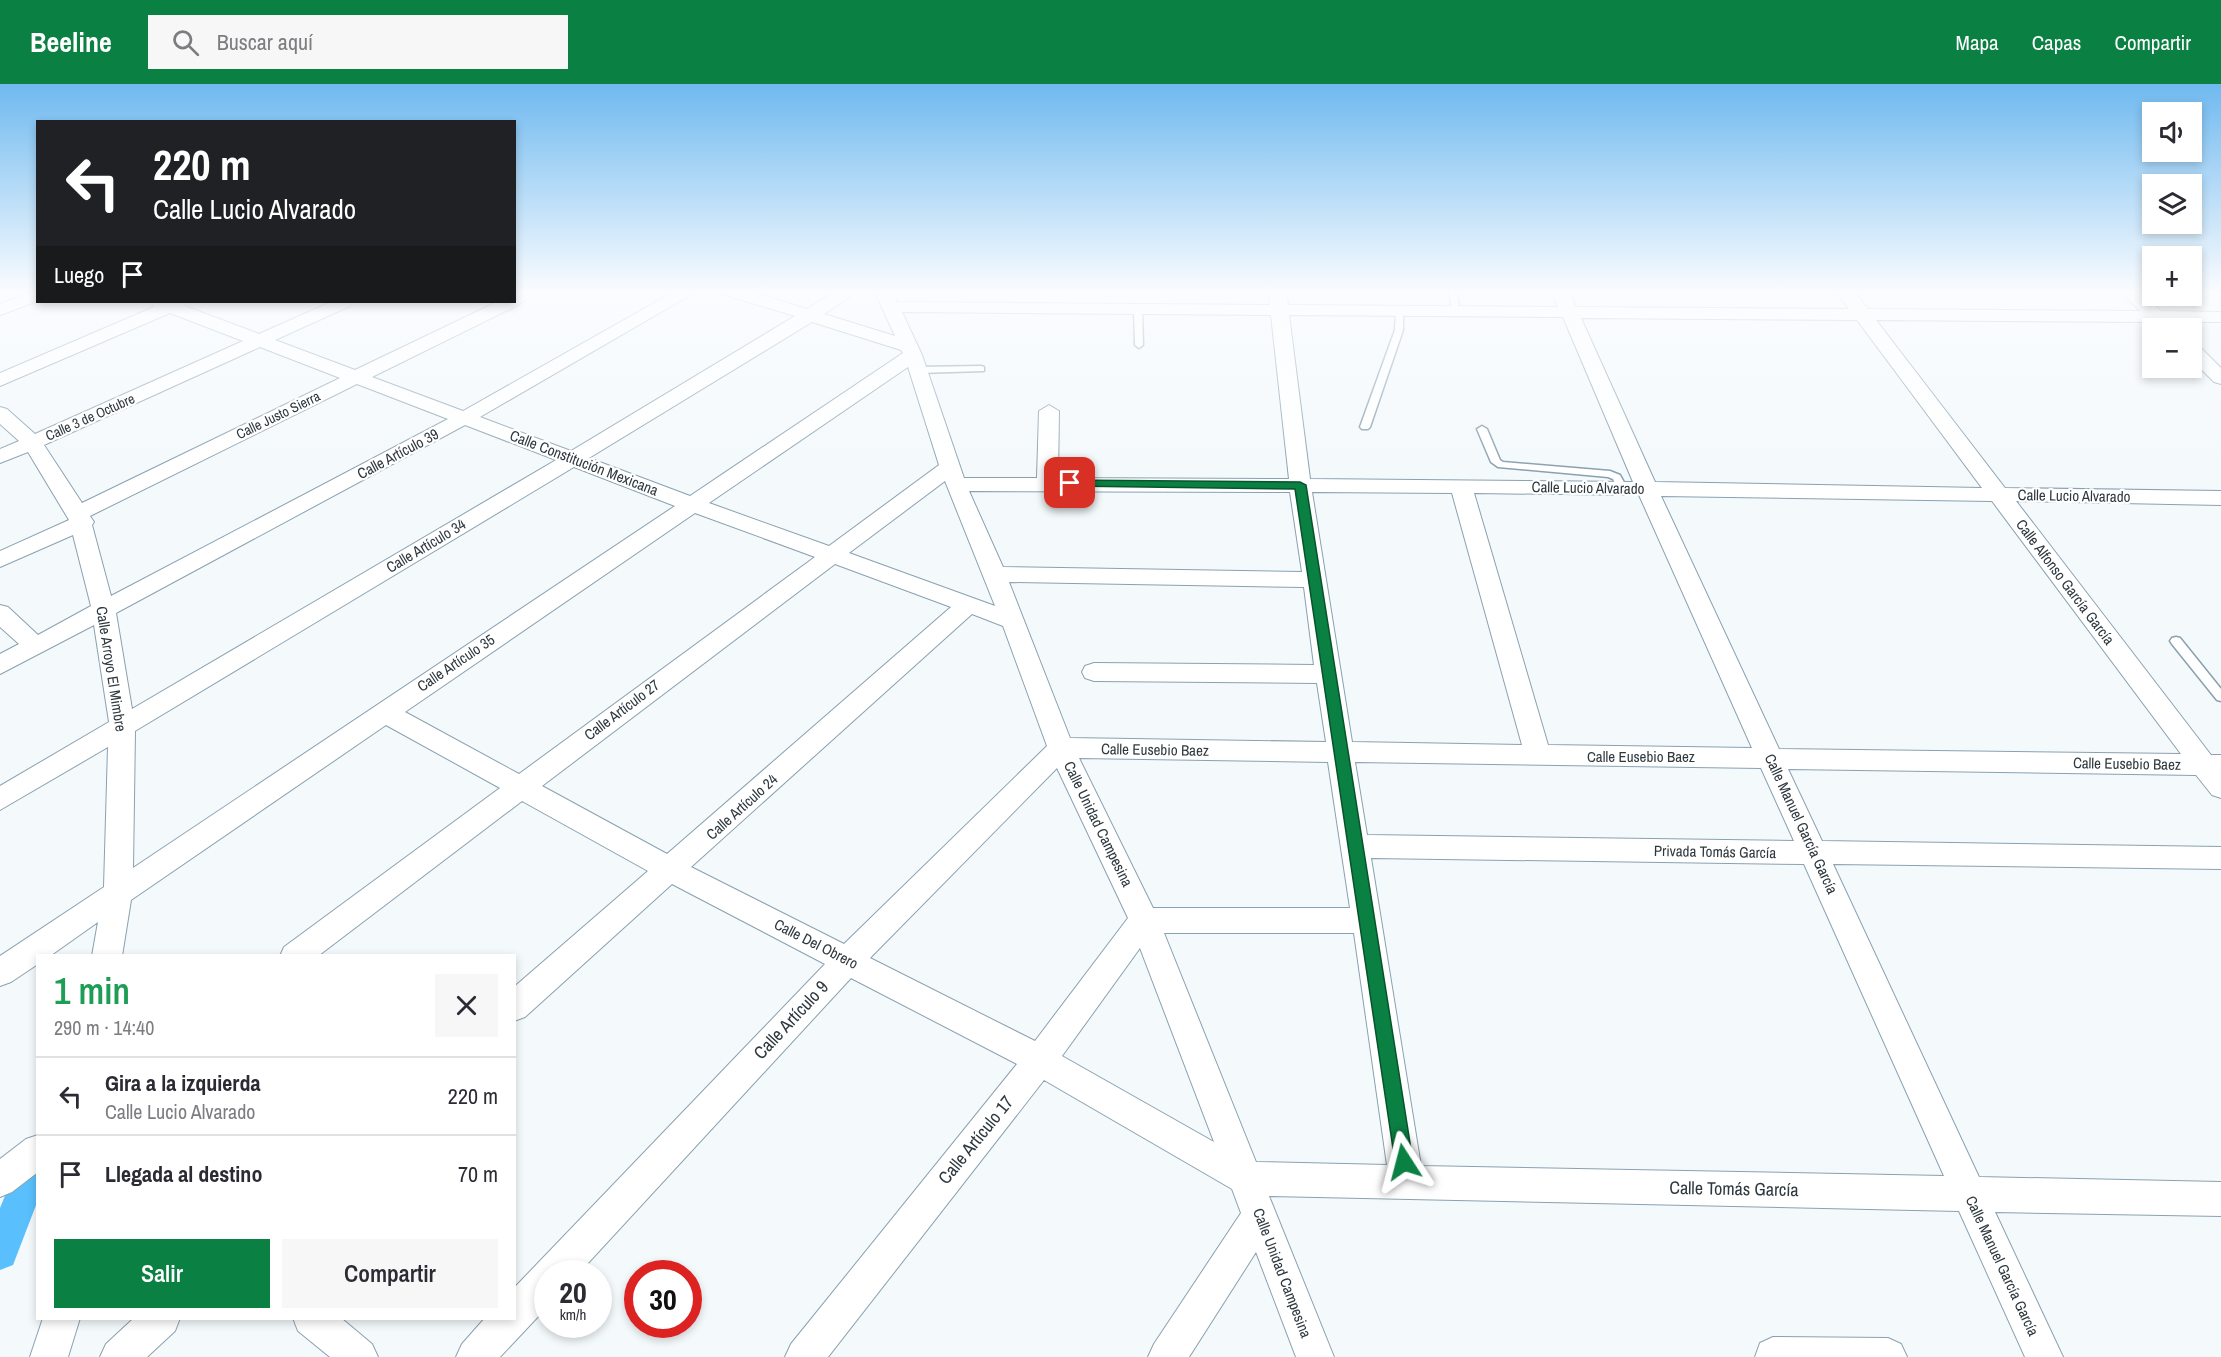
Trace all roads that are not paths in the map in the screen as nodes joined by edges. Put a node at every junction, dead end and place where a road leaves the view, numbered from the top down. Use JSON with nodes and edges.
{"nodes":[{"id":1,"x":68,"y":349,"type":"edge"},
{"id":2,"x":239,"y":349,"type":"edge"},
{"id":3,"x":285,"y":349,"type":"edge"},
{"id":4,"x":412,"y":349,"type":"edge"},
{"id":5,"x":585,"y":349,"type":"edge"},
{"id":6,"x":754,"y":349,"type":"edge"},
{"id":7,"x":894,"y":349,"type":"edge"},
{"id":8,"x":910,"y":349,"type":"edge"},
{"id":9,"x":1285,"y":349,"type":"edge"},
{"id":10,"x":1392,"y":349,"type":"edge"},
{"id":11,"x":1582,"y":349,"type":"edge"},
{"id":12,"x":1889,"y":349,"type":"edge"},
{"id":13,"x":913,"y":357,"type":"junction"},
{"id":14,"x":2202,"y":360,"type":"edge"},
{"id":15,"x":981,"y":369,"type":"dead end"},
{"id":16,"x":357,"y":376,"type":"junction"},
{"id":17,"x":2221,"y":378,"type":"edge"},
{"id":18,"x":0,"y":380,"type":"edge"},
{"id":19,"x":1049,"y":411,"type":"dead end"},
{"id":20,"x":0,"y":413,"type":"edge"},
{"id":21,"x":466,"y":417,"type":"junction"},
{"id":22,"x":1365,"y":426,"type":"dead end"},
{"id":23,"x":1482,"y":429,"type":"dead end"},
{"id":24,"x":33,"y":442,"type":"junction"},
{"id":25,"x":0,"y":457,"type":"edge"},
{"id":26,"x":573,"y":459,"type":"junction"},
{"id":27,"x":953,"y":475,"type":"junction"},
{"id":28,"x":1047,"y":482,"type":"junction"},
{"id":29,"x":1300,"y":485,"type":"junction"},
{"id":30,"x":1461,"y":486,"type":"junction"},
{"id":31,"x":1634,"y":489,"type":"junction"},
{"id":32,"x":1999,"y":496,"type":"junction"},
{"id":33,"x":2221,"y":498,"type":"edge"},
{"id":34,"x":691,"y":504,"type":"junction"},
{"id":35,"x":80,"y":518,"type":"junction"},
{"id":36,"x":828,"y":555,"type":"junction"},
{"id":37,"x":0,"y":560,"type":"edge"},
{"id":38,"x":995,"y":574,"type":"junction"},
{"id":39,"x":1314,"y":580,"type":"junction"},
{"id":40,"x":968,"y":605,"type":"junction"},
{"id":41,"x":104,"y":612,"type":"junction"},
{"id":42,"x":0,"y":613,"type":"edge"},
{"id":43,"x":1011,"y":620,"type":"junction"},
{"id":44,"x":2176,"y":641,"type":"dead end"},
{"id":45,"x":35,"y":646,"type":"junction"},
{"id":46,"x":0,"y":665,"type":"edge"},
{"id":47,"x":1094,"y":672,"type":"dead end"},
{"id":48,"x":1328,"y":674,"type":"junction"},
{"id":49,"x":2221,"y":697,"type":"edge"},
{"id":50,"x":383,"y":712,"type":"junction"},
{"id":51,"x":122,"y":726,"type":"junction"},
{"id":52,"x":1061,"y":748,"type":"junction"},
{"id":53,"x":1341,"y":754,"type":"junction"},
{"id":54,"x":1538,"y":756,"type":"junction"},
{"id":55,"x":1770,"y":758,"type":"junction"},
{"id":56,"x":2212,"y":765,"type":"edge"},
{"id":57,"x":518,"y":788,"type":"junction"},
{"id":58,"x":2221,"y":788,"type":"edge"},
{"id":59,"x":0,"y":799,"type":"edge"},
{"id":60,"x":1353,"y":846,"type":"junction"},
{"id":61,"x":1815,"y":854,"type":"junction"},
{"id":62,"x":2221,"y":858,"type":"edge"},
{"id":63,"x":671,"y":870,"type":"junction"},
{"id":64,"x":118,"y":893,"type":"junction"},
{"id":65,"x":1144,"y":920,"type":"junction"},
{"id":66,"x":1366,"y":921,"type":"junction"},
{"id":67,"x":107,"y":954,"type":"edge"},
{"id":68,"x":298,"y":954,"type":"edge"},
{"id":69,"x":848,"y":960,"type":"junction"},
{"id":70,"x":0,"y":973,"type":"edge"},
{"id":71,"x":516,"y":1005,"type":"edge"},
{"id":72,"x":1040,"y":1060,"type":"junction"},
{"id":73,"x":36,"y":1153,"type":"edge"},
{"id":74,"x":1247,"y":1179,"type":"junction"},
{"id":75,"x":0,"y":1180,"type":"edge"},
{"id":76,"x":1407,"y":1184,"type":"junction"},
{"id":77,"x":1968,"y":1193,"type":"junction"},
{"id":78,"x":2221,"y":1199,"type":"edge"},
{"id":79,"x":1259,"y":1217,"type":"junction"},
{"id":80,"x":566,"y":1260,"type":"edge"},
{"id":81,"x":534,"y":1293,"type":"edge"},
{"id":82,"x":516,"y":1312,"type":"edge"},
{"id":83,"x":61,"y":1320,"type":"edge"},
{"id":84,"x":160,"y":1320,"type":"edge"},
{"id":85,"x":314,"y":1320,"type":"edge"},
{"id":86,"x":509,"y":1320,"type":"edge"},
{"id":87,"x":1773,"y":1356,"type":"edge"},
{"id":88,"x":49,"y":1357,"type":"edge"},
{"id":89,"x":118,"y":1357,"type":"edge"},
{"id":90,"x":358,"y":1357,"type":"edge"},
{"id":91,"x":475,"y":1357,"type":"edge"},
{"id":92,"x":804,"y":1357,"type":"edge"},
{"id":93,"x":1167,"y":1357,"type":"edge"},
{"id":94,"x":1315,"y":1357,"type":"edge"},
{"id":95,"x":1888,"y":1357,"type":"edge"},
{"id":96,"x":2044,"y":1357,"type":"edge"}],
"edges":[{"from":1,"to":18,"type":"street"},
{"from":2,"to":24,"type":"street","name":"Calle 3 de Octubre"},
{"from":3,"to":16,"type":"street","name":"Calle Constitución Mexicana"},
{"from":4,"to":16,"type":"street","name":"Calle Justo Sierra"},
{"from":5,"to":21,"type":"street","name":"Calle Artículo 39"},
{"from":6,"to":26,"type":"street","name":"Calle Artículo 34"},
{"from":7,"to":13,"type":"street"},
{"from":8,"to":13,"type":"street","name":"Calle Unidad Campesina"},
{"from":9,"to":29,"type":"street"},
{"from":10,"to":22,"type":"lane"},
{"from":11,"to":31,"type":"street","name":"Calle Manuel García García"},
{"from":12,"to":32,"type":"street","name":"Calle Alfonso García García"},
{"from":13,"to":15,"type":"lane"},
{"from":13,"to":27,"type":"street","name":"Calle Unidad Campesina"},
{"from":13,"to":34,"type":"street","name":"Calle Artículo 35"},
{"from":14,"to":17,"type":"street"},
{"from":16,"to":21,"type":"street","name":"Calle Constitución Mexicana"},
{"from":16,"to":35,"type":"street","name":"Calle Justo Sierra"},
{"from":19,"to":28,"type":"street"},
{"from":20,"to":24,"type":"street","name":"Calle Arroyo El Mimbre"},
{"from":21,"to":26,"type":"street","name":"Calle Constitución Mexicana"},
{"from":21,"to":41,"type":"street","name":"Calle Artículo 39"},
{"from":23,"to":31,"type":"lane"},
{"from":24,"to":25,"type":"street","name":"Calle 3 de Octubre"},
{"from":24,"to":35,"type":"street","name":"Calle Arroyo El Mimbre"},
{"from":26,"to":34,"type":"street","name":"Calle Constitución Mexicana"},
{"from":26,"to":51,"type":"street","name":"Calle Artículo 34"},
{"from":27,"to":28,"type":"street","name":"Calle Lucio Alvarado"},
{"from":27,"to":36,"type":"street","name":"Calle Artículo 27"},
{"from":27,"to":38,"type":"street","name":"Calle Unidad Campesina"},
{"from":28,"to":29,"type":"street","name":"Calle Lucio Alvarado"},
{"from":29,"to":30,"type":"street","name":"Calle Lucio Alvarado"},
{"from":29,"to":39,"type":"street"},
{"from":30,"to":31,"type":"street","name":"Calle Lucio Alvarado"},
{"from":30,"to":54,"type":"street"},
{"from":31,"to":32,"type":"street","name":"Calle Lucio Alvarado"},
{"from":31,"to":55,"type":"street","name":"Calle Manuel García García"},
{"from":32,"to":33,"type":"street","name":"Calle Lucio Alvarado"},
{"from":32,"to":56,"type":"street","name":"Calle Alfonso García García"},
{"from":34,"to":36,"type":"street","name":"Calle Constitución Mexicana"},
{"from":34,"to":50,"type":"street","name":"Calle Artículo 35"},
{"from":35,"to":37,"type":"street","name":"Calle Justo Sierra"},
{"from":35,"to":41,"type":"street","name":"Calle Arroyo El Mimbre"},
{"from":36,"to":40,"type":"street","name":"Calle Constitución Mexicana"},
{"from":36,"to":57,"type":"street","name":"Calle Artículo 27"},
{"from":38,"to":39,"type":"street"},
{"from":38,"to":43,"type":"street","name":"Calle Unidad Campesina"},
{"from":39,"to":48,"type":"street"},
{"from":40,"to":43,"type":"street","name":"Calle Constitución Mexicana"},
{"from":40,"to":63,"type":"street","name":"Calle Artículo 24"},
{"from":41,"to":45,"type":"street","name":"Calle Artículo 39"},
{"from":41,"to":51,"type":"street","name":"Calle Arroyo El Mimbre"},
{"from":42,"to":45,"type":"street"},
{"from":43,"to":52,"type":"street","name":"Calle Unidad Campesina"},
{"from":44,"to":49,"type":"lane"},
{"from":45,"to":46,"type":"street","name":"Calle Artículo 39"},
{"from":47,"to":48,"type":"street"},
{"from":48,"to":53,"type":"street"},
{"from":50,"to":57,"type":"street","name":"Calle Del Obrero"},
{"from":50,"to":64,"type":"street","name":"Calle Artículo 35"},
{"from":51,"to":59,"type":"street","name":"Calle Artículo 34"},
{"from":51,"to":64,"type":"street","name":"Calle Arroyo El Mimbre"},
{"from":52,"to":53,"type":"street","name":"Calle Eusebio Baez"},
{"from":52,"to":65,"type":"street","name":"Calle Unidad Campesina"},
{"from":52,"to":69,"type":"street","name":"Calle Artículo 9"},
{"from":53,"to":54,"type":"street","name":"Calle Eusebio Baez"},
{"from":53,"to":60,"type":"street"},
{"from":54,"to":55,"type":"street","name":"Calle Eusebio Baez"},
{"from":55,"to":56,"type":"street","name":"Calle Eusebio Baez"},
{"from":55,"to":61,"type":"street","name":"Calle Manuel García García"},
{"from":56,"to":58,"type":"street","name":"Calle Alfonso García García"},
{"from":57,"to":63,"type":"street","name":"Calle Del Obrero"},
{"from":57,"to":68,"type":"street","name":"Calle Artículo 27"},
{"from":60,"to":61,"type":"street","name":"Privada Tomás García"},
{"from":60,"to":66,"type":"street"},
{"from":61,"to":62,"type":"street","name":"Privada Tomás García"},
{"from":61,"to":77,"type":"street","name":"Calle Manuel García García"},
{"from":63,"to":69,"type":"street","name":"Calle Del Obrero"},
{"from":63,"to":71,"type":"street","name":"Calle Artículo 24"},
{"from":64,"to":67,"type":"street","name":"Calle Arroyo El Mimbre"},
{"from":64,"to":70,"type":"street","name":"Calle Artículo 35"},
{"from":65,"to":66,"type":"street"},
{"from":65,"to":72,"type":"street","name":"Calle Artículo 17"},
{"from":65,"to":74,"type":"street","name":"Calle Unidad Campesina"},
{"from":66,"to":76,"type":"street"},
{"from":69,"to":72,"type":"street","name":"Calle Del Obrero"},
{"from":69,"to":80,"type":"street","name":"Calle Artículo 9"},
{"from":72,"to":74,"type":"street","name":"Calle Del Obrero"},
{"from":72,"to":92,"type":"street","name":"Calle Artículo 17"},
{"from":73,"to":75,"type":"street"},
{"from":74,"to":76,"type":"street","name":"Calle Tomás García"},
{"from":74,"to":79,"type":"street","name":"Calle Unidad Campesina"},
{"from":76,"to":77,"type":"street","name":"Calle Tomás García"},
{"from":77,"to":78,"type":"street","name":"Calle Tomás García"},
{"from":77,"to":96,"type":"street","name":"Calle Manuel García García"},
{"from":79,"to":93,"type":"street"},
{"from":79,"to":94,"type":"street","name":"Calle Unidad Campesina"},
{"from":81,"to":82,"type":"street"},
{"from":83,"to":88,"type":"street"},
{"from":84,"to":89,"type":"street"},
{"from":85,"to":90,"type":"street"},
{"from":86,"to":91,"type":"street"},
{"from":87,"to":95,"type":"street"}]}
